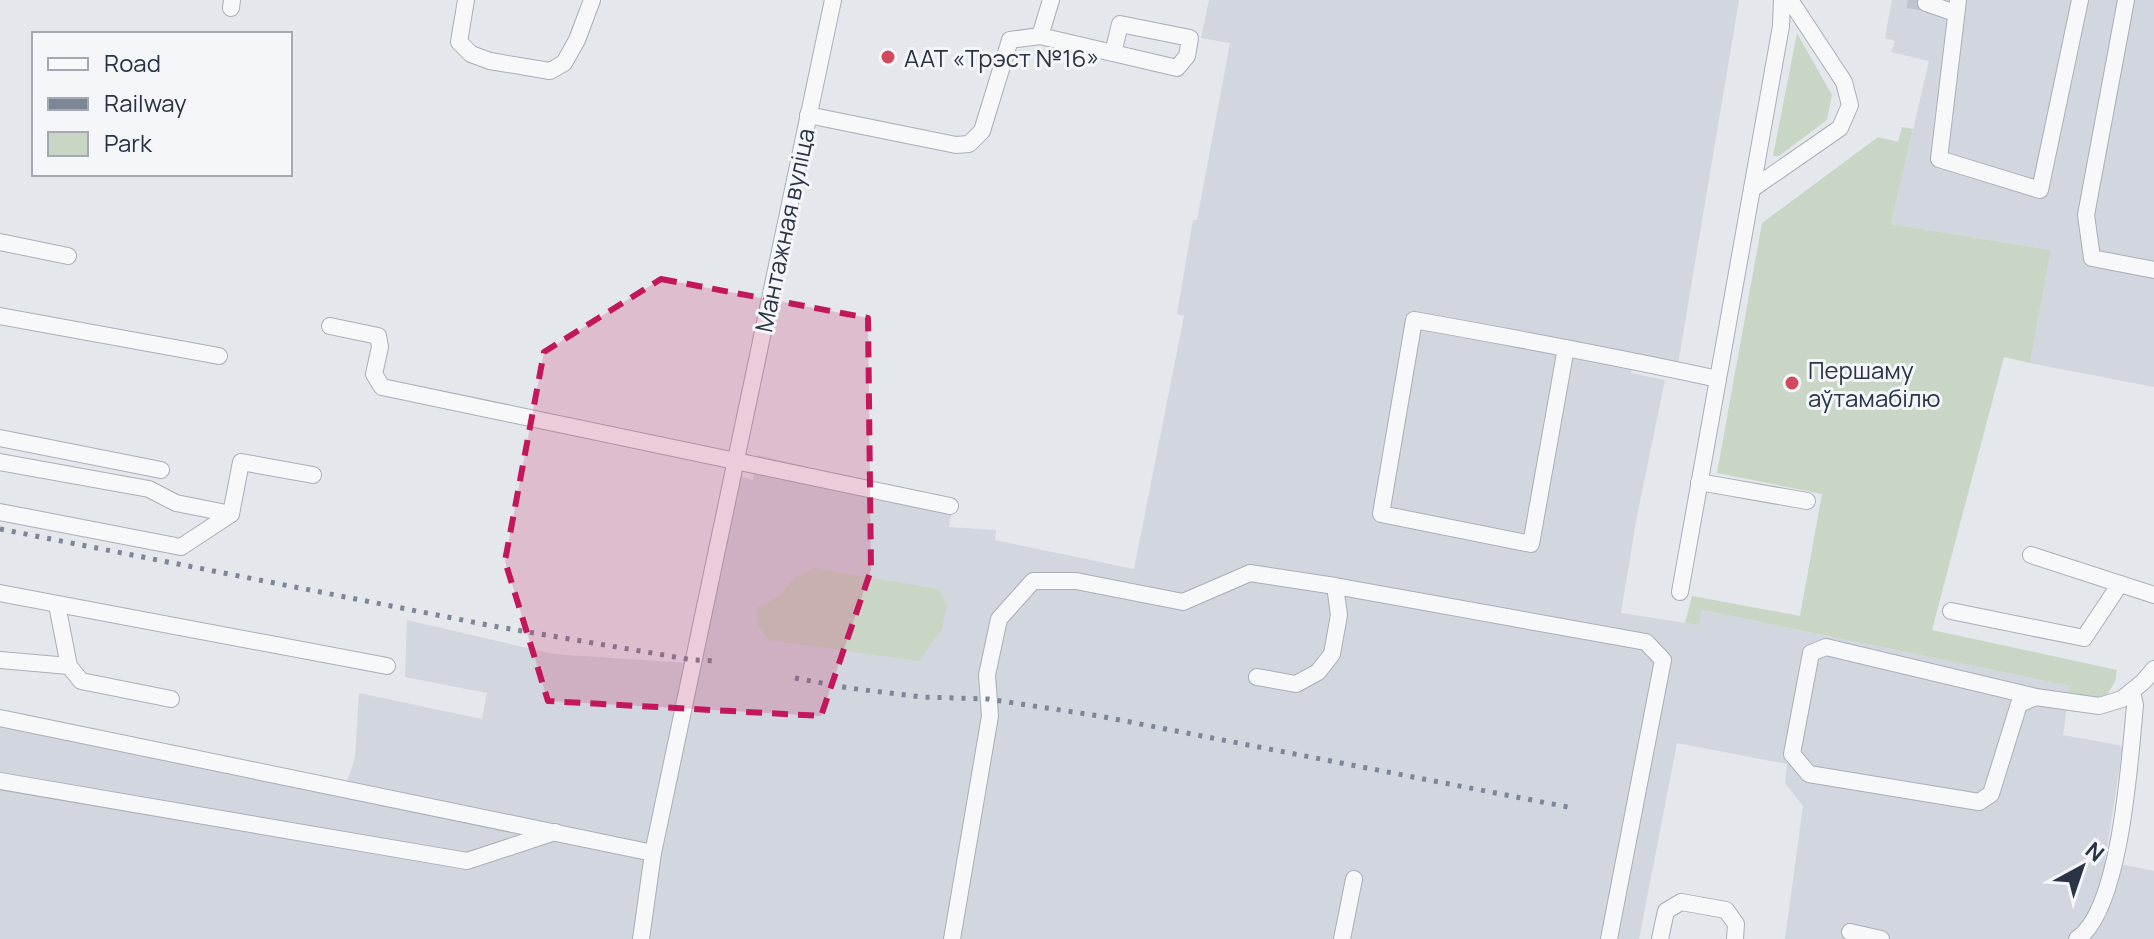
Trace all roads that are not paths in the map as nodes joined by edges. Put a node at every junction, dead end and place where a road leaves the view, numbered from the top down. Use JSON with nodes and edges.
{"nodes":[{"id":1,"x":466,"y":0,"type":"edge"},
{"id":2,"x":592,"y":0,"type":"edge"},
{"id":3,"x":833,"y":0,"type":"edge"},
{"id":4,"x":1051,"y":0,"type":"edge"},
{"id":5,"x":1782,"y":0,"type":"edge"},
{"id":6,"x":1790,"y":0,"type":"edge"},
{"id":7,"x":2080,"y":0,"type":"edge"},
{"id":8,"x":2126,"y":0,"type":"edge"},
{"id":9,"x":1926,"y":3,"type":"dead end"},
{"id":10,"x":1956,"y":7,"type":"edge"},
{"id":11,"x":1040,"y":36,"type":"junction"},
{"id":12,"x":1113,"y":53,"type":"junction"},
{"id":13,"x":808,"y":115,"type":"junction"},
{"id":14,"x":1752,"y":189,"type":"junction"},
{"id":15,"x":0,"y":242,"type":"edge"},
{"id":16,"x":68,"y":256,"type":"dead end"},
{"id":17,"x":2154,"y":270,"type":"edge"},
{"id":18,"x":0,"y":316,"type":"edge"},
{"id":19,"x":330,"y":326,"type":"dead end"},
{"id":20,"x":1566,"y":348,"type":"junction"},
{"id":21,"x":219,"y":356,"type":"dead end"},
{"id":22,"x":1718,"y":379,"type":"junction"},
{"id":23,"x":0,"y":438,"type":"edge"},
{"id":24,"x":735,"y":459,"type":"junction"},
{"id":25,"x":0,"y":462,"type":"edge"},
{"id":26,"x":161,"y":470,"type":"dead end"},
{"id":27,"x":313,"y":475,"type":"dead end"},
{"id":28,"x":1699,"y":482,"type":"junction"},
{"id":29,"x":1807,"y":501,"type":"dead end"},
{"id":30,"x":950,"y":506,"type":"dead end"},
{"id":31,"x":0,"y":512,"type":"edge"},
{"id":32,"x":231,"y":514,"type":"junction"},
{"id":33,"x":2031,"y":555,"type":"dead end"},
{"id":34,"x":2120,"y":584,"type":"junction"},
{"id":35,"x":1335,"y":586,"type":"junction"},
{"id":36,"x":1680,"y":592,"type":"dead end"},
{"id":37,"x":0,"y":593,"type":"edge"},
{"id":38,"x":2154,"y":595,"type":"edge"},
{"id":39,"x":57,"y":605,"type":"junction"},
{"id":40,"x":1951,"y":611,"type":"dead end"},
{"id":41,"x":0,"y":660,"type":"edge"},
{"id":42,"x":69,"y":666,"type":"junction"},
{"id":43,"x":387,"y":666,"type":"dead end"},
{"id":44,"x":2154,"y":669,"type":"edge"},
{"id":45,"x":1257,"y":677,"type":"dead end"},
{"id":46,"x":2132,"y":692,"type":"junction"},
{"id":47,"x":2036,"y":697,"type":"junction"},
{"id":48,"x":171,"y":699,"type":"dead end"},
{"id":49,"x":0,"y":718,"type":"edge"},
{"id":50,"x":0,"y":781,"type":"edge"},
{"id":51,"x":556,"y":831,"type":"junction"},
{"id":52,"x":653,"y":853,"type":"junction"},
{"id":53,"x":1354,"y":879,"type":"dead end"},
{"id":54,"x":1850,"y":932,"type":"dead end"},
{"id":55,"x":641,"y":939,"type":"edge"},
{"id":56,"x":952,"y":939,"type":"edge"},
{"id":57,"x":1342,"y":939,"type":"edge"},
{"id":58,"x":1609,"y":939,"type":"edge"},
{"id":59,"x":1660,"y":939,"type":"edge"},
{"id":60,"x":1735,"y":939,"type":"edge"},
{"id":61,"x":1881,"y":939,"type":"edge"},
{"id":62,"x":2077,"y":939,"type":"edge"}],
"edges":[{"from":1,"to":2,"type":"street"},
{"from":3,"to":13,"type":"street","name":"Мантажная вуліца"},
{"from":4,"to":11,"type":"street"},
{"from":5,"to":14,"type":"street"},
{"from":6,"to":14,"type":"street"},
{"from":7,"to":10,"type":"street"},
{"from":8,"to":17,"type":"street"},
{"from":9,"to":10,"type":"street"},
{"from":11,"to":12,"type":"street"},
{"from":11,"to":13,"type":"street"},
{"from":12,"to":12,"type":"street"},
{"from":13,"to":24,"type":"street","name":"Мантажная вуліца"},
{"from":14,"to":22,"type":"street"},
{"from":15,"to":16,"type":"street"},
{"from":18,"to":21,"type":"street"},
{"from":19,"to":24,"type":"street"},
{"from":20,"to":20,"type":"street"},
{"from":20,"to":22,"type":"street"},
{"from":22,"to":28,"type":"street"},
{"from":23,"to":26,"type":"street"},
{"from":24,"to":30,"type":"street"},
{"from":24,"to":52,"type":"street","name":"Мантажная вуліца"},
{"from":25,"to":32,"type":"street"},
{"from":27,"to":32,"type":"street"},
{"from":28,"to":29,"type":"street"},
{"from":28,"to":36,"type":"street"},
{"from":31,"to":32,"type":"street"},
{"from":33,"to":34,"type":"street"},
{"from":34,"to":38,"type":"street"},
{"from":34,"to":40,"type":"street"},
{"from":35,"to":45,"type":"street"},
{"from":35,"to":56,"type":"street"},
{"from":35,"to":58,"type":"street"},
{"from":37,"to":39,"type":"street"},
{"from":39,"to":42,"type":"street"},
{"from":39,"to":43,"type":"street"},
{"from":41,"to":42,"type":"street"},
{"from":42,"to":48,"type":"street"},
{"from":44,"to":46,"type":"street"},
{"from":46,"to":47,"type":"street"},
{"from":46,"to":62,"type":"street"},
{"from":47,"to":47,"type":"street"},
{"from":49,"to":51,"type":"street"},
{"from":50,"to":51,"type":"street"},
{"from":51,"to":52,"type":"street"},
{"from":52,"to":55,"type":"street","name":"Мантажная вуліца"},
{"from":53,"to":57,"type":"street"},
{"from":54,"to":61,"type":"street"},
{"from":59,"to":60,"type":"street"}]}
